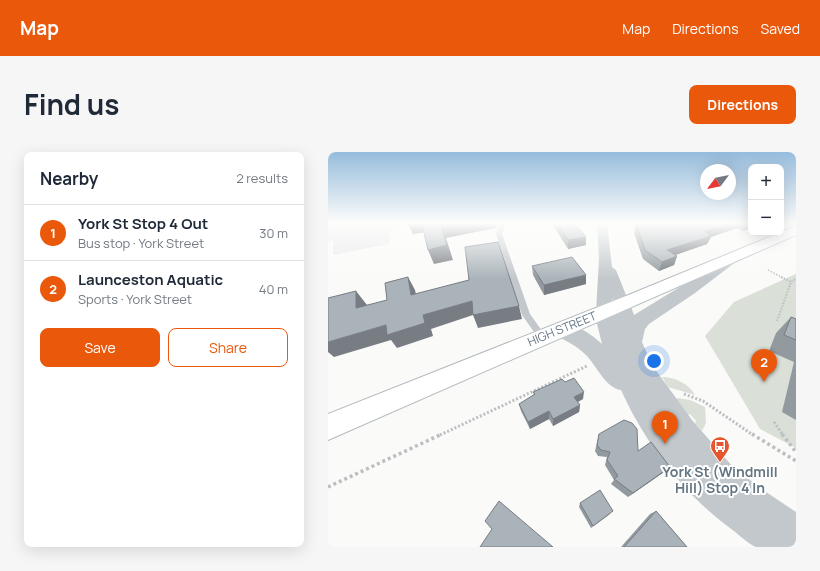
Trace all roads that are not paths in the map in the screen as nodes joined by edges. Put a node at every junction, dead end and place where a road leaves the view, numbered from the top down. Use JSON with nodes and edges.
{"nodes":[{"id":1,"x":501,"y":241,"type":"edge"},
{"id":2,"x":603,"y":241,"type":"edge"},
{"id":3,"x":768,"y":241,"type":"edge"},
{"id":4,"x":727,"y":261,"type":"junction"},
{"id":5,"x":613,"y":309,"type":"junction"},
{"id":6,"x":551,"y":334,"type":"junction"},
{"id":7,"x":631,"y":342,"type":"junction"},
{"id":8,"x":647,"y":413,"type":"junction"},
{"id":9,"x":328,"y":427,"type":"edge"},
{"id":10,"x":796,"y":532,"type":"edge"},
{"id":11,"x":790,"y":547,"type":"edge"}],
"edges":[{"from":1,"to":6,"type":"lane"},
{"from":2,"to":5,"type":"street"},
{"from":3,"to":4,"type":"main road","name":"HIGH STREET"},
{"from":4,"to":5,"type":"main road","name":"HIGH STREET"},
{"from":4,"to":7,"type":"street"},
{"from":5,"to":6,"type":"main road","name":"HIGH STREET"},
{"from":5,"to":7,"type":"street"},
{"from":5,"to":8,"type":"street"},
{"from":6,"to":8,"type":"street"},
{"from":6,"to":9,"type":"main road","name":"HIGH STREET"},
{"from":7,"to":10,"type":"street"},
{"from":8,"to":11,"type":"street"}]}
